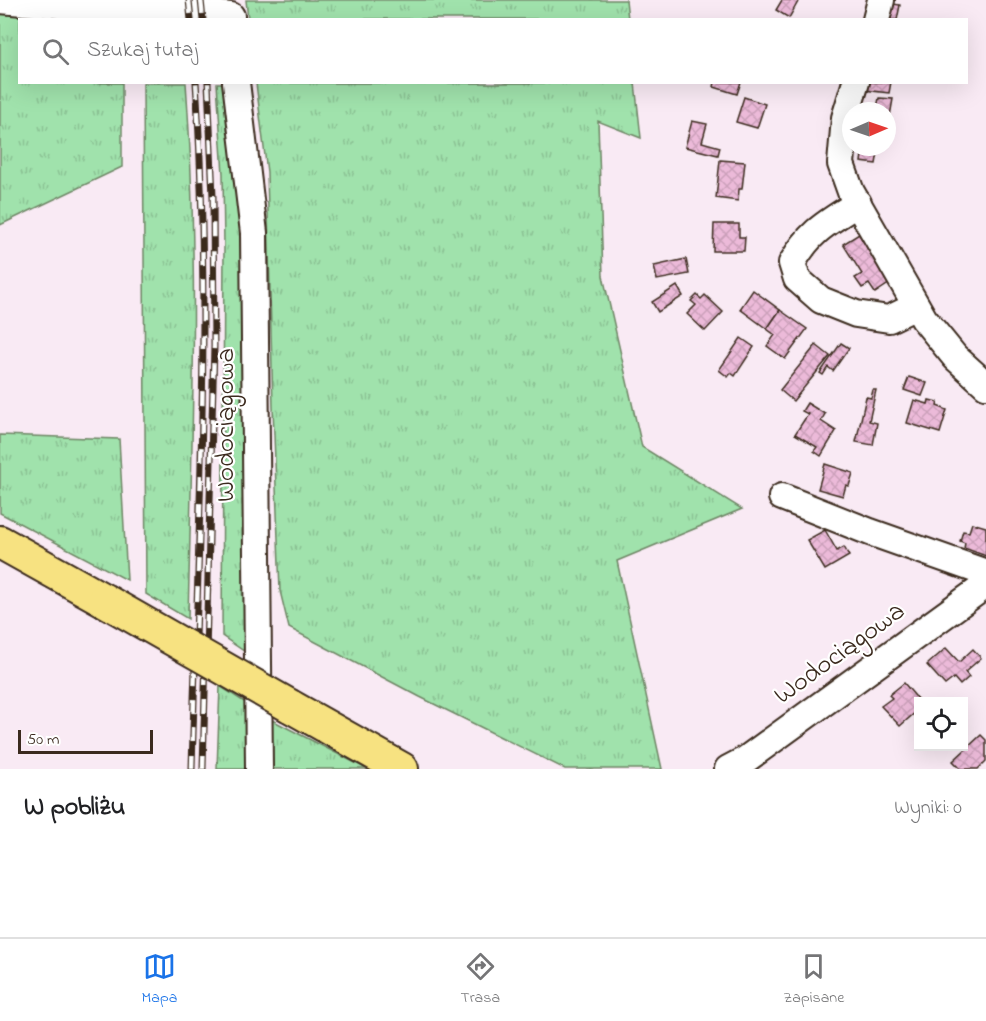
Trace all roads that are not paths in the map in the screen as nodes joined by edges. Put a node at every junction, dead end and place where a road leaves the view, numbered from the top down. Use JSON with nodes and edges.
{"nodes":[{"id":1,"x":0,"y":0,"type":"edge"},
{"id":2,"x":881,"y":0,"type":"edge"},
{"id":3,"x":231,"y":12,"type":"edge"},
{"id":4,"x":876,"y":18,"type":"edge"},
{"id":5,"x":236,"y":84,"type":"edge"},
{"id":6,"x":855,"y":84,"type":"edge"},
{"id":7,"x":858,"y":203,"type":"junction"},
{"id":8,"x":916,"y":306,"type":"junction"},
{"id":9,"x":986,"y":385,"type":"edge"},
{"id":10,"x":782,"y":497,"type":"dead end"},
{"id":11,"x":0,"y":542,"type":"edge"},
{"id":12,"x":986,"y":573,"type":"edge"},
{"id":13,"x":986,"y":585,"type":"edge"},
{"id":14,"x":259,"y":769,"type":"edge"},
{"id":15,"x":402,"y":769,"type":"edge"},
{"id":16,"x":728,"y":769,"type":"edge"}],
"edges":[{"from":1,"to":3,"type":"street"},
{"from":2,"to":4,"type":"street"},
{"from":5,"to":14,"type":"street","name":"Wodociągowa"},
{"from":6,"to":7,"type":"street"},
{"from":7,"to":8,"type":"street"},
{"from":7,"to":8,"type":"street"},
{"from":8,"to":9,"type":"street"},
{"from":10,"to":12,"type":"street"},
{"from":11,"to":15,"type":"main road","bridge":true},
{"from":13,"to":16,"type":"street","name":"Wodociągowa"}]}
